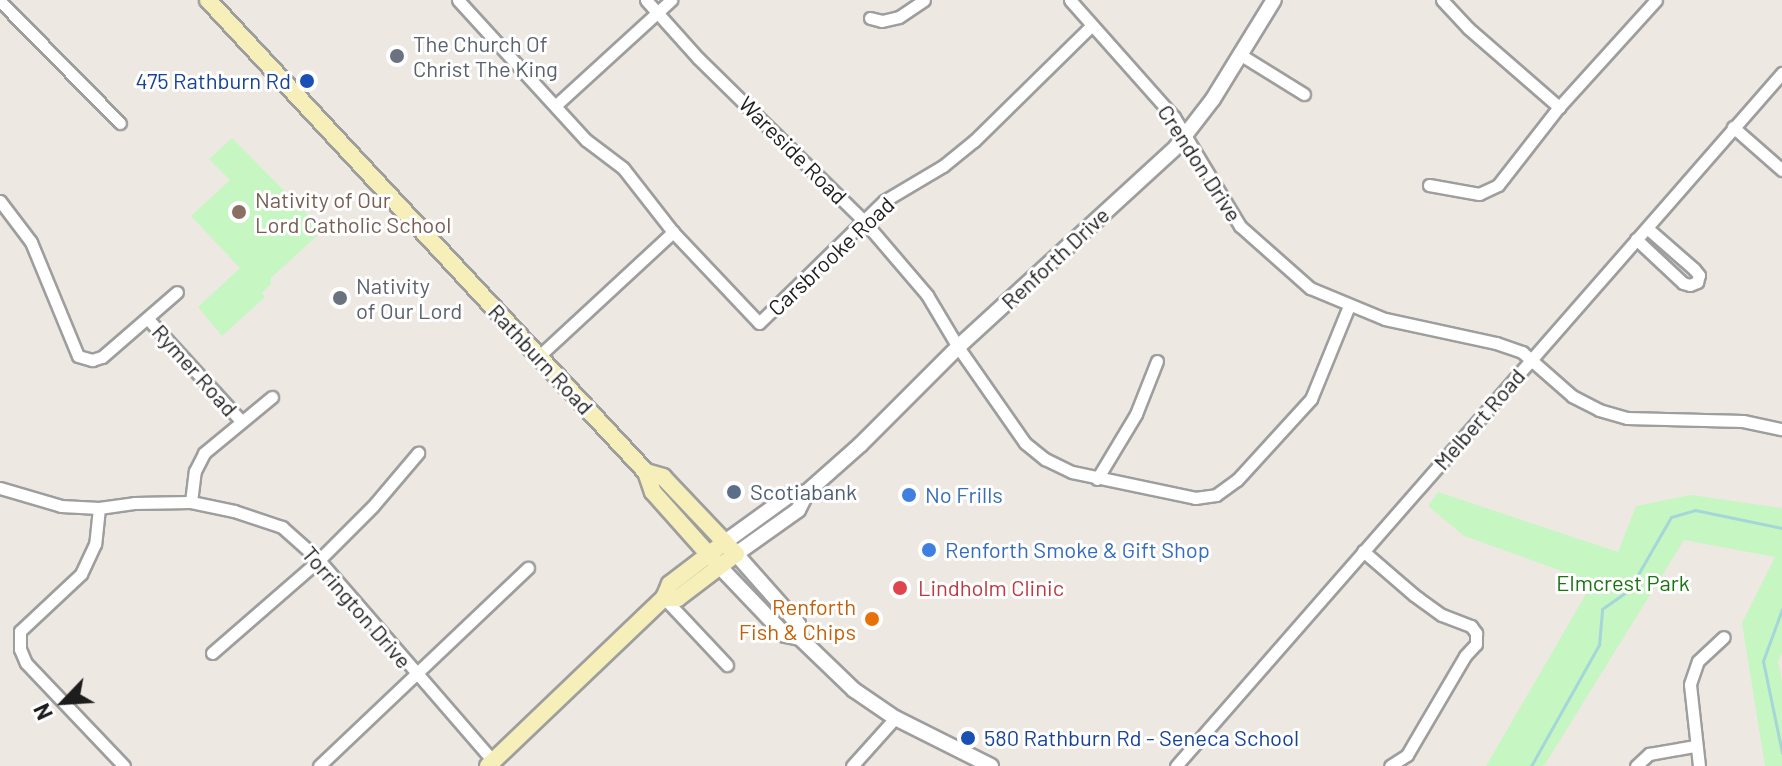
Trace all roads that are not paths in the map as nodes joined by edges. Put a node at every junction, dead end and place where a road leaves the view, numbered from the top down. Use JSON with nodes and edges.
{"nodes":[{"id":1,"x":208,"y":0,"type":"edge"},
{"id":2,"x":458,"y":0,"type":"edge"},
{"id":3,"x":646,"y":0,"type":"edge"},
{"id":4,"x":671,"y":0,"type":"edge"},
{"id":5,"x":924,"y":0,"type":"edge"},
{"id":6,"x":1070,"y":0,"type":"edge"},
{"id":7,"x":1274,"y":0,"type":"edge"},
{"id":8,"x":1442,"y":0,"type":"edge"},
{"id":9,"x":1656,"y":0,"type":"edge"},
{"id":10,"x":0,"y":1,"type":"edge"},
{"id":11,"x":657,"y":13,"type":"junction"},
{"id":12,"x":870,"y":18,"type":"dead end"},
{"id":13,"x":1092,"y":25,"type":"junction"},
{"id":14,"x":1241,"y":55,"type":"junction"},
{"id":15,"x":1782,"y":73,"type":"edge"},
{"id":16,"x":1304,"y":94,"type":"dead end"},
{"id":17,"x":556,"y":105,"type":"junction"},
{"id":18,"x":1559,"y":107,"type":"junction"},
{"id":19,"x":120,"y":123,"type":"dead end"},
{"id":20,"x":1733,"y":127,"type":"junction"},
{"id":21,"x":1186,"y":133,"type":"junction"},
{"id":22,"x":1782,"y":170,"type":"edge"},
{"id":23,"x":1429,"y":185,"type":"dead end"},
{"id":24,"x":0,"y":201,"type":"edge"},
{"id":25,"x":863,"y":220,"type":"junction"},
{"id":26,"x":1647,"y":228,"type":"junction"},
{"id":27,"x":673,"y":232,"type":"junction"},
{"id":28,"x":1636,"y":239,"type":"junction"},
{"id":29,"x":177,"y":292,"type":"dead end"},
{"id":30,"x":1349,"y":306,"type":"junction"},
{"id":31,"x":148,"y":319,"type":"junction"},
{"id":32,"x":958,"y":347,"type":"junction"},
{"id":33,"x":539,"y":356,"type":"junction"},
{"id":34,"x":1530,"y":360,"type":"junction"},
{"id":35,"x":1157,"y":361,"type":"dead end"},
{"id":36,"x":272,"y":397,"type":"dead end"},
{"id":37,"x":241,"y":421,"type":"junction"},
{"id":38,"x":1782,"y":429,"type":"edge"},
{"id":39,"x":418,"y":453,"type":"dead end"},
{"id":40,"x":646,"y":472,"type":"junction"},
{"id":41,"x":1097,"y":479,"type":"junction"},
{"id":42,"x":0,"y":488,"type":"edge"},
{"id":43,"x":191,"y":502,"type":"junction"},
{"id":44,"x":99,"y":508,"type":"junction"},
{"id":45,"x":731,"y":548,"type":"junction"},
{"id":46,"x":1363,"y":551,"type":"junction"},
{"id":47,"x":319,"y":560,"type":"junction"},
{"id":48,"x":714,"y":560,"type":"junction"},
{"id":49,"x":528,"y":568,"type":"dead end"},
{"id":50,"x":664,"y":598,"type":"junction"},
{"id":51,"x":1724,"y":637,"type":"dead end"},
{"id":52,"x":800,"y":638,"type":"junction"},
{"id":53,"x":212,"y":653,"type":"dead end"},
{"id":54,"x":727,"y":665,"type":"dead end"},
{"id":55,"x":416,"y":674,"type":"junction"},
{"id":56,"x":895,"y":718,"type":"junction"},
{"id":57,"x":1695,"y":746,"type":"junction"},
{"id":58,"x":491,"y":763,"type":"edge"},
{"id":59,"x":124,"y":766,"type":"edge"},
{"id":60,"x":319,"y":766,"type":"edge"},
{"id":61,"x":852,"y":766,"type":"edge"},
{"id":62,"x":991,"y":766,"type":"edge"},
{"id":63,"x":1176,"y":766,"type":"edge"},
{"id":64,"x":1390,"y":766,"type":"edge"},
{"id":65,"x":1636,"y":766,"type":"edge"},
{"id":66,"x":1699,"y":766,"type":"edge"}],
"edges":[{"from":1,"to":33,"type":"main road","name":"Rathburn Road"},
{"from":2,"to":17,"type":"street","name":"Carsbrooke Road"},
{"from":3,"to":11,"type":"street","name":"Wareside Road"},
{"from":4,"to":11,"type":"street"},
{"from":5,"to":12,"type":"street"},
{"from":6,"to":13,"type":"street","name":"Crendon Drive"},
{"from":7,"to":14,"type":"street","name":"Renforth Drive"},
{"from":8,"to":18,"type":"street"},
{"from":9,"to":18,"type":"street"},
{"from":10,"to":19,"type":"street"},
{"from":11,"to":17,"type":"street"},
{"from":11,"to":25,"type":"street","name":"Wareside Road"},
{"from":13,"to":21,"type":"street","name":"Crendon Drive"},
{"from":13,"to":25,"type":"street","name":"Carsbrooke Road"},
{"from":14,"to":16,"type":"street"},
{"from":14,"to":21,"type":"street","name":"Renforth Drive"},
{"from":15,"to":20,"type":"street","name":"Melbert Road"},
{"from":17,"to":27,"type":"street","name":"Carsbrooke Road"},
{"from":18,"to":23,"type":"street"},
{"from":20,"to":22,"type":"street"},
{"from":20,"to":26,"type":"street","name":"Melbert Road"},
{"from":21,"to":30,"type":"street","name":"Crendon Drive"},
{"from":21,"to":32,"type":"street","name":"Renforth Drive"},
{"from":24,"to":31,"type":"street"},
{"from":25,"to":27,"type":"street","name":"Carsbrooke Road"},
{"from":25,"to":32,"type":"street","name":"Wareside Road"},
{"from":26,"to":28,"type":"street","name":"Melbert Road"},
{"from":26,"to":28,"type":"street"},
{"from":27,"to":33,"type":"street"},
{"from":28,"to":34,"type":"street","name":"Melbert Road"},
{"from":29,"to":31,"type":"street"},
{"from":30,"to":34,"type":"street","name":"Crendon Drive"},
{"from":30,"to":41,"type":"street","name":"Wareside Road"},
{"from":31,"to":37,"type":"street","name":"Rymer Road"},
{"from":32,"to":41,"type":"street","name":"Wareside Road"},
{"from":32,"to":45,"type":"street","name":"Renforth Drive"},
{"from":33,"to":40,"type":"main road","name":"Rathburn Road"},
{"from":34,"to":38,"type":"street","name":"Crendon Drive"},
{"from":34,"to":46,"type":"street","name":"Melbert Road"},
{"from":35,"to":41,"type":"street"},
{"from":36,"to":37,"type":"street"},
{"from":37,"to":43,"type":"street"},
{"from":39,"to":47,"type":"street"},
{"from":40,"to":45,"type":"main road","name":"Rathburn Road"},
{"from":40,"to":48,"type":"main road","name":"Rathburn Road"},
{"from":42,"to":44,"type":"street","name":"Torrington Drive"},
{"from":43,"to":44,"type":"street","name":"Torrington Drive"},
{"from":43,"to":47,"type":"street","name":"Torrington Drive"},
{"from":44,"to":59,"type":"street"},
{"from":45,"to":48,"type":"main road","name":"Renforth Drive"},
{"from":45,"to":52,"type":"street","name":"Rathburn Road"},
{"from":46,"to":63,"type":"street","name":"Melbert Road"},
{"from":46,"to":64,"type":"street"},
{"from":47,"to":53,"type":"street"},
{"from":47,"to":55,"type":"street","name":"Torrington Drive"},
{"from":48,"to":50,"type":"main road","name":"Renforth Drive"},
{"from":48,"to":52,"type":"street","name":"Rathburn Road"},
{"from":49,"to":55,"type":"street"},
{"from":50,"to":54,"type":"street"},
{"from":50,"to":58,"type":"main road","name":"Renforth Drive"},
{"from":51,"to":57,"type":"street"},
{"from":52,"to":56,"type":"street","name":"Rathburn Road"},
{"from":55,"to":58,"type":"street","name":"Torrington Drive"},
{"from":55,"to":60,"type":"street"},
{"from":56,"to":61,"type":"street"},
{"from":56,"to":62,"type":"street","name":"Rathburn Road"},
{"from":57,"to":65,"type":"street"},
{"from":57,"to":66,"type":"street"}]}
